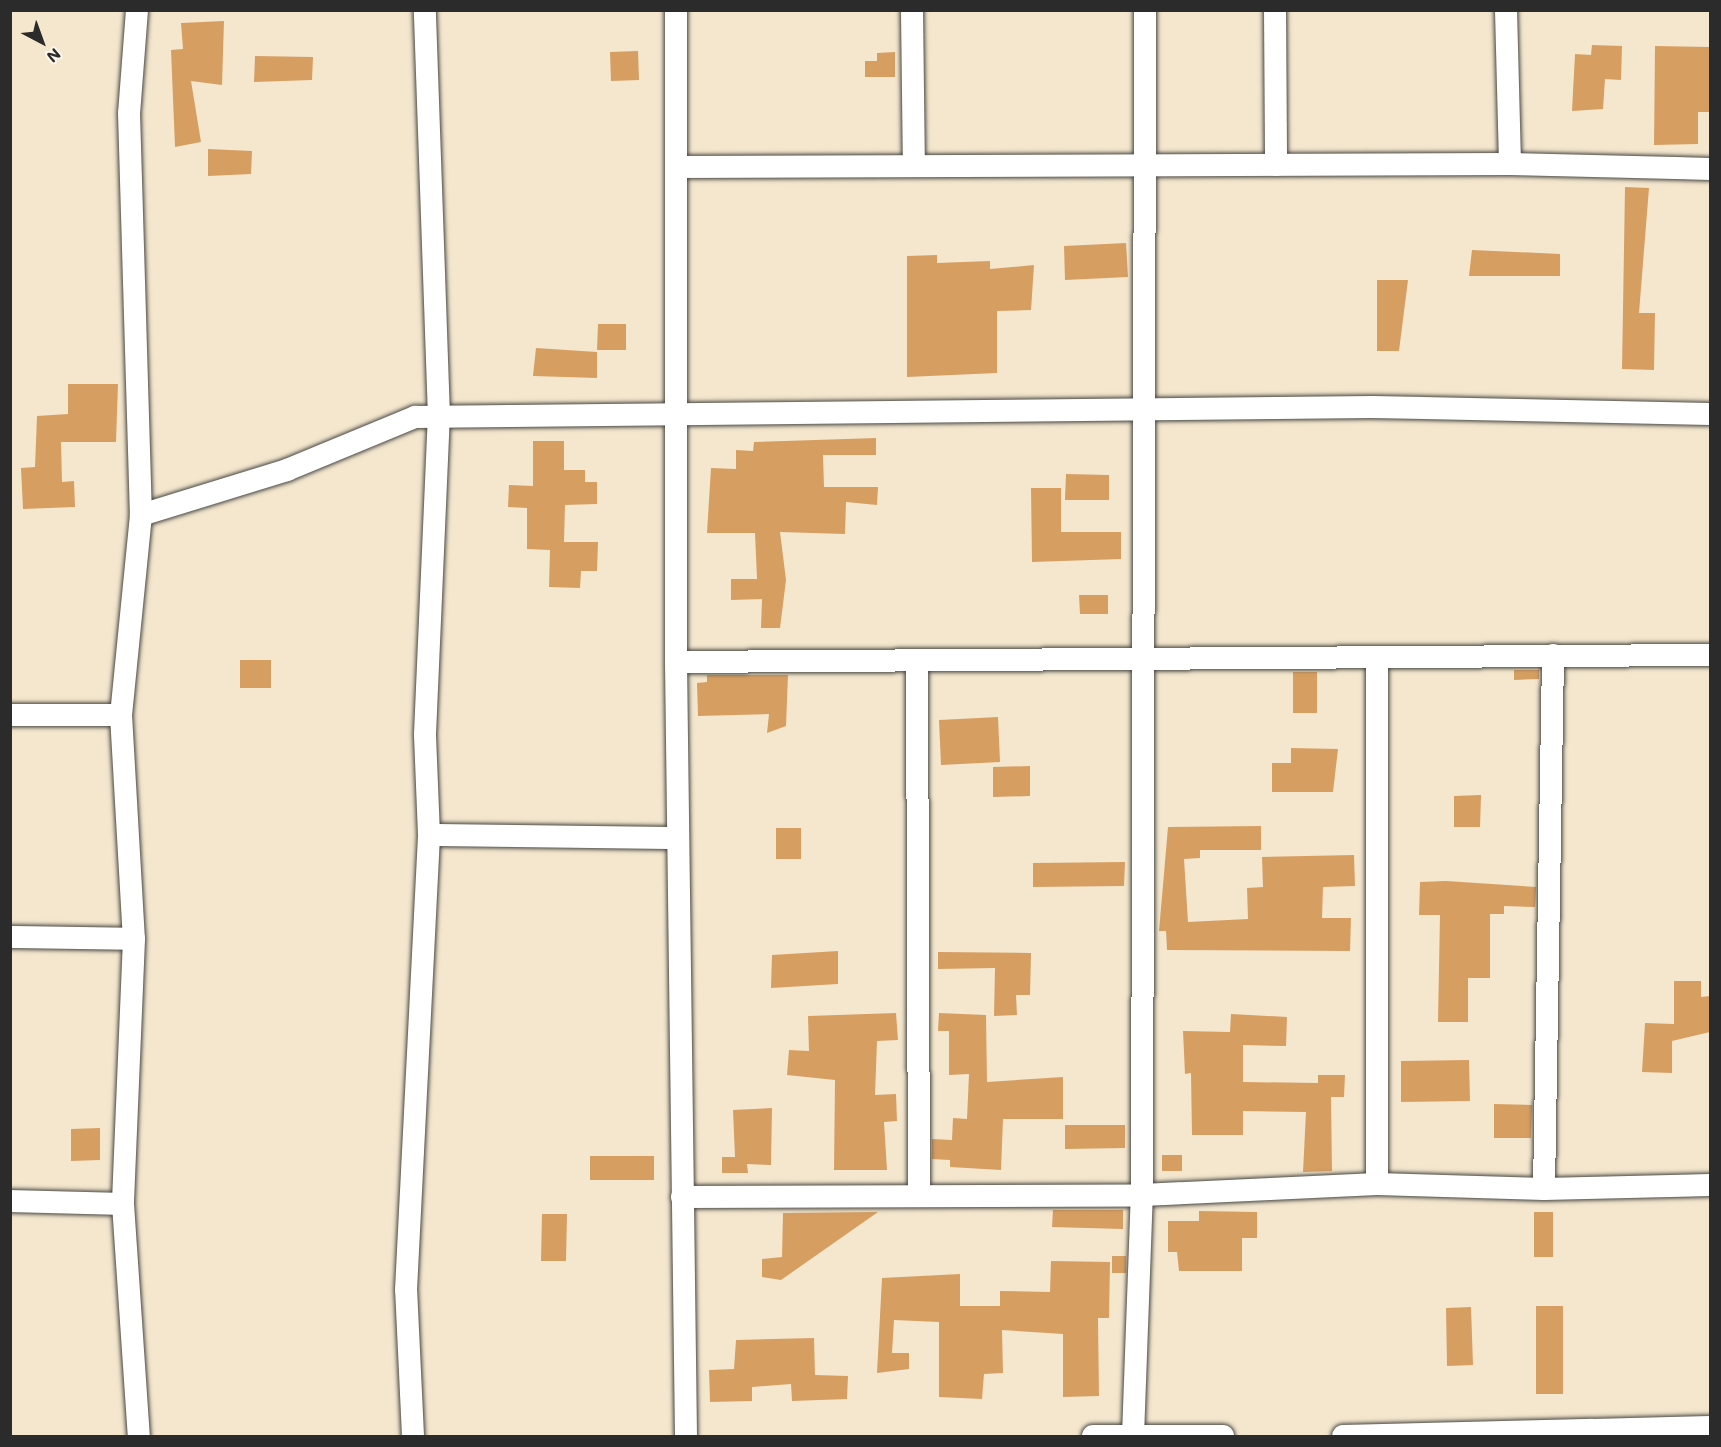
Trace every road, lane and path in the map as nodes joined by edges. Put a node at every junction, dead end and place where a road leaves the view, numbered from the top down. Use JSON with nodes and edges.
{"nodes":[{"id":1,"x":137,"y":10,"type":"edge"},
{"id":2,"x":425,"y":10,"type":"edge"},
{"id":3,"x":676,"y":10,"type":"edge"},
{"id":4,"x":912,"y":10,"type":"edge"},
{"id":5,"x":1145,"y":10,"type":"edge"},
{"id":6,"x":1275,"y":10,"type":"edge"},
{"id":7,"x":1506,"y":10,"type":"edge"},
{"id":8,"x":1510,"y":164,"type":"junction"},
{"id":9,"x":1142,"y":165,"type":"junction"},
{"id":10,"x":1276,"y":165,"type":"junction"},
{"id":11,"x":914,"y":166,"type":"junction"},
{"id":12,"x":676,"y":167,"type":"junction"},
{"id":13,"x":1710,"y":169,"type":"edge"},
{"id":14,"x":1142,"y":412,"type":"junction"},
{"id":15,"x":1710,"y":414,"type":"edge"},
{"id":16,"x":679,"y":415,"type":"junction"},
{"id":17,"x":439,"y":417,"type":"junction"},
{"id":18,"x":141,"y":515,"type":"junction"},
{"id":19,"x":1553,"y":655,"type":"junction"},
{"id":20,"x":1710,"y":656,"type":"edge"},
{"id":21,"x":1377,"y":657,"type":"junction"},
{"id":22,"x":1142,"y":658,"type":"junction"},
{"id":23,"x":917,"y":660,"type":"junction"},
{"id":24,"x":676,"y":662,"type":"junction"},
{"id":25,"x":121,"y":715,"type":"junction"},
{"id":26,"x":10,"y":716,"type":"edge"},
{"id":27,"x":429,"y":835,"type":"junction"},
{"id":28,"x":678,"y":838,"type":"junction"},
{"id":29,"x":10,"y":937,"type":"edge"},
{"id":30,"x":134,"y":939,"type":"junction"},
{"id":31,"x":1377,"y":1184,"type":"junction"},
{"id":32,"x":1710,"y":1185,"type":"edge"},
{"id":33,"x":1544,"y":1189,"type":"junction"},
{"id":34,"x":1142,"y":1195,"type":"junction"},
{"id":35,"x":919,"y":1196,"type":"junction"},
{"id":36,"x":682,"y":1197,"type":"junction"},
{"id":37,"x":10,"y":1201,"type":"edge"},
{"id":38,"x":123,"y":1204,"type":"junction"},
{"id":39,"x":1710,"y":1427,"type":"edge"},
{"id":40,"x":1133,"y":1436,"type":"edge"},
{"id":41,"x":139,"y":1437,"type":"edge"},
{"id":42,"x":413,"y":1437,"type":"edge"},
{"id":43,"x":686,"y":1437,"type":"edge"},
{"id":44,"x":1093,"y":1437,"type":"edge"},
{"id":45,"x":1223,"y":1437,"type":"edge"},
{"id":46,"x":1342,"y":1437,"type":"edge"}],
"edges":[{"from":1,"to":18,"type":"street"},
{"from":2,"to":17,"type":"street"},
{"from":3,"to":12,"type":"street"},
{"from":4,"to":11,"type":"street"},
{"from":5,"to":9,"type":"street"},
{"from":6,"to":10,"type":"street"},
{"from":7,"to":8,"type":"street"},
{"from":8,"to":10,"type":"street"},
{"from":8,"to":13,"type":"street"},
{"from":9,"to":10,"type":"street"},
{"from":9,"to":11,"type":"street"},
{"from":9,"to":14,"type":"street"},
{"from":11,"to":12,"type":"street"},
{"from":12,"to":16,"type":"street"},
{"from":14,"to":15,"type":"street"},
{"from":14,"to":16,"type":"street"},
{"from":14,"to":22,"type":"street"},
{"from":16,"to":17,"type":"street"},
{"from":16,"to":24,"type":"street"},
{"from":17,"to":18,"type":"street"},
{"from":17,"to":27,"type":"street"},
{"from":18,"to":25,"type":"street"},
{"from":19,"to":20,"type":"street"},
{"from":19,"to":21,"type":"street"},
{"from":19,"to":33,"type":"street"},
{"from":21,"to":22,"type":"street"},
{"from":21,"to":31,"type":"street"},
{"from":22,"to":23,"type":"street"},
{"from":22,"to":34,"type":"street"},
{"from":23,"to":24,"type":"street"},
{"from":23,"to":35,"type":"street"},
{"from":24,"to":28,"type":"street"},
{"from":25,"to":26,"type":"street"},
{"from":25,"to":30,"type":"street"},
{"from":27,"to":28,"type":"street"},
{"from":27,"to":42,"type":"street"},
{"from":28,"to":36,"type":"street"},
{"from":29,"to":30,"type":"street"},
{"from":30,"to":38,"type":"street"},
{"from":31,"to":33,"type":"street"},
{"from":31,"to":34,"type":"street"},
{"from":32,"to":33,"type":"street"},
{"from":34,"to":35,"type":"street"},
{"from":34,"to":40,"type":"street"},
{"from":35,"to":36,"type":"street"},
{"from":36,"to":43,"type":"street"},
{"from":37,"to":38,"type":"street"},
{"from":38,"to":41,"type":"street"},
{"from":39,"to":46,"type":"street"},
{"from":40,"to":44,"type":"street"},
{"from":40,"to":45,"type":"street"}]}
